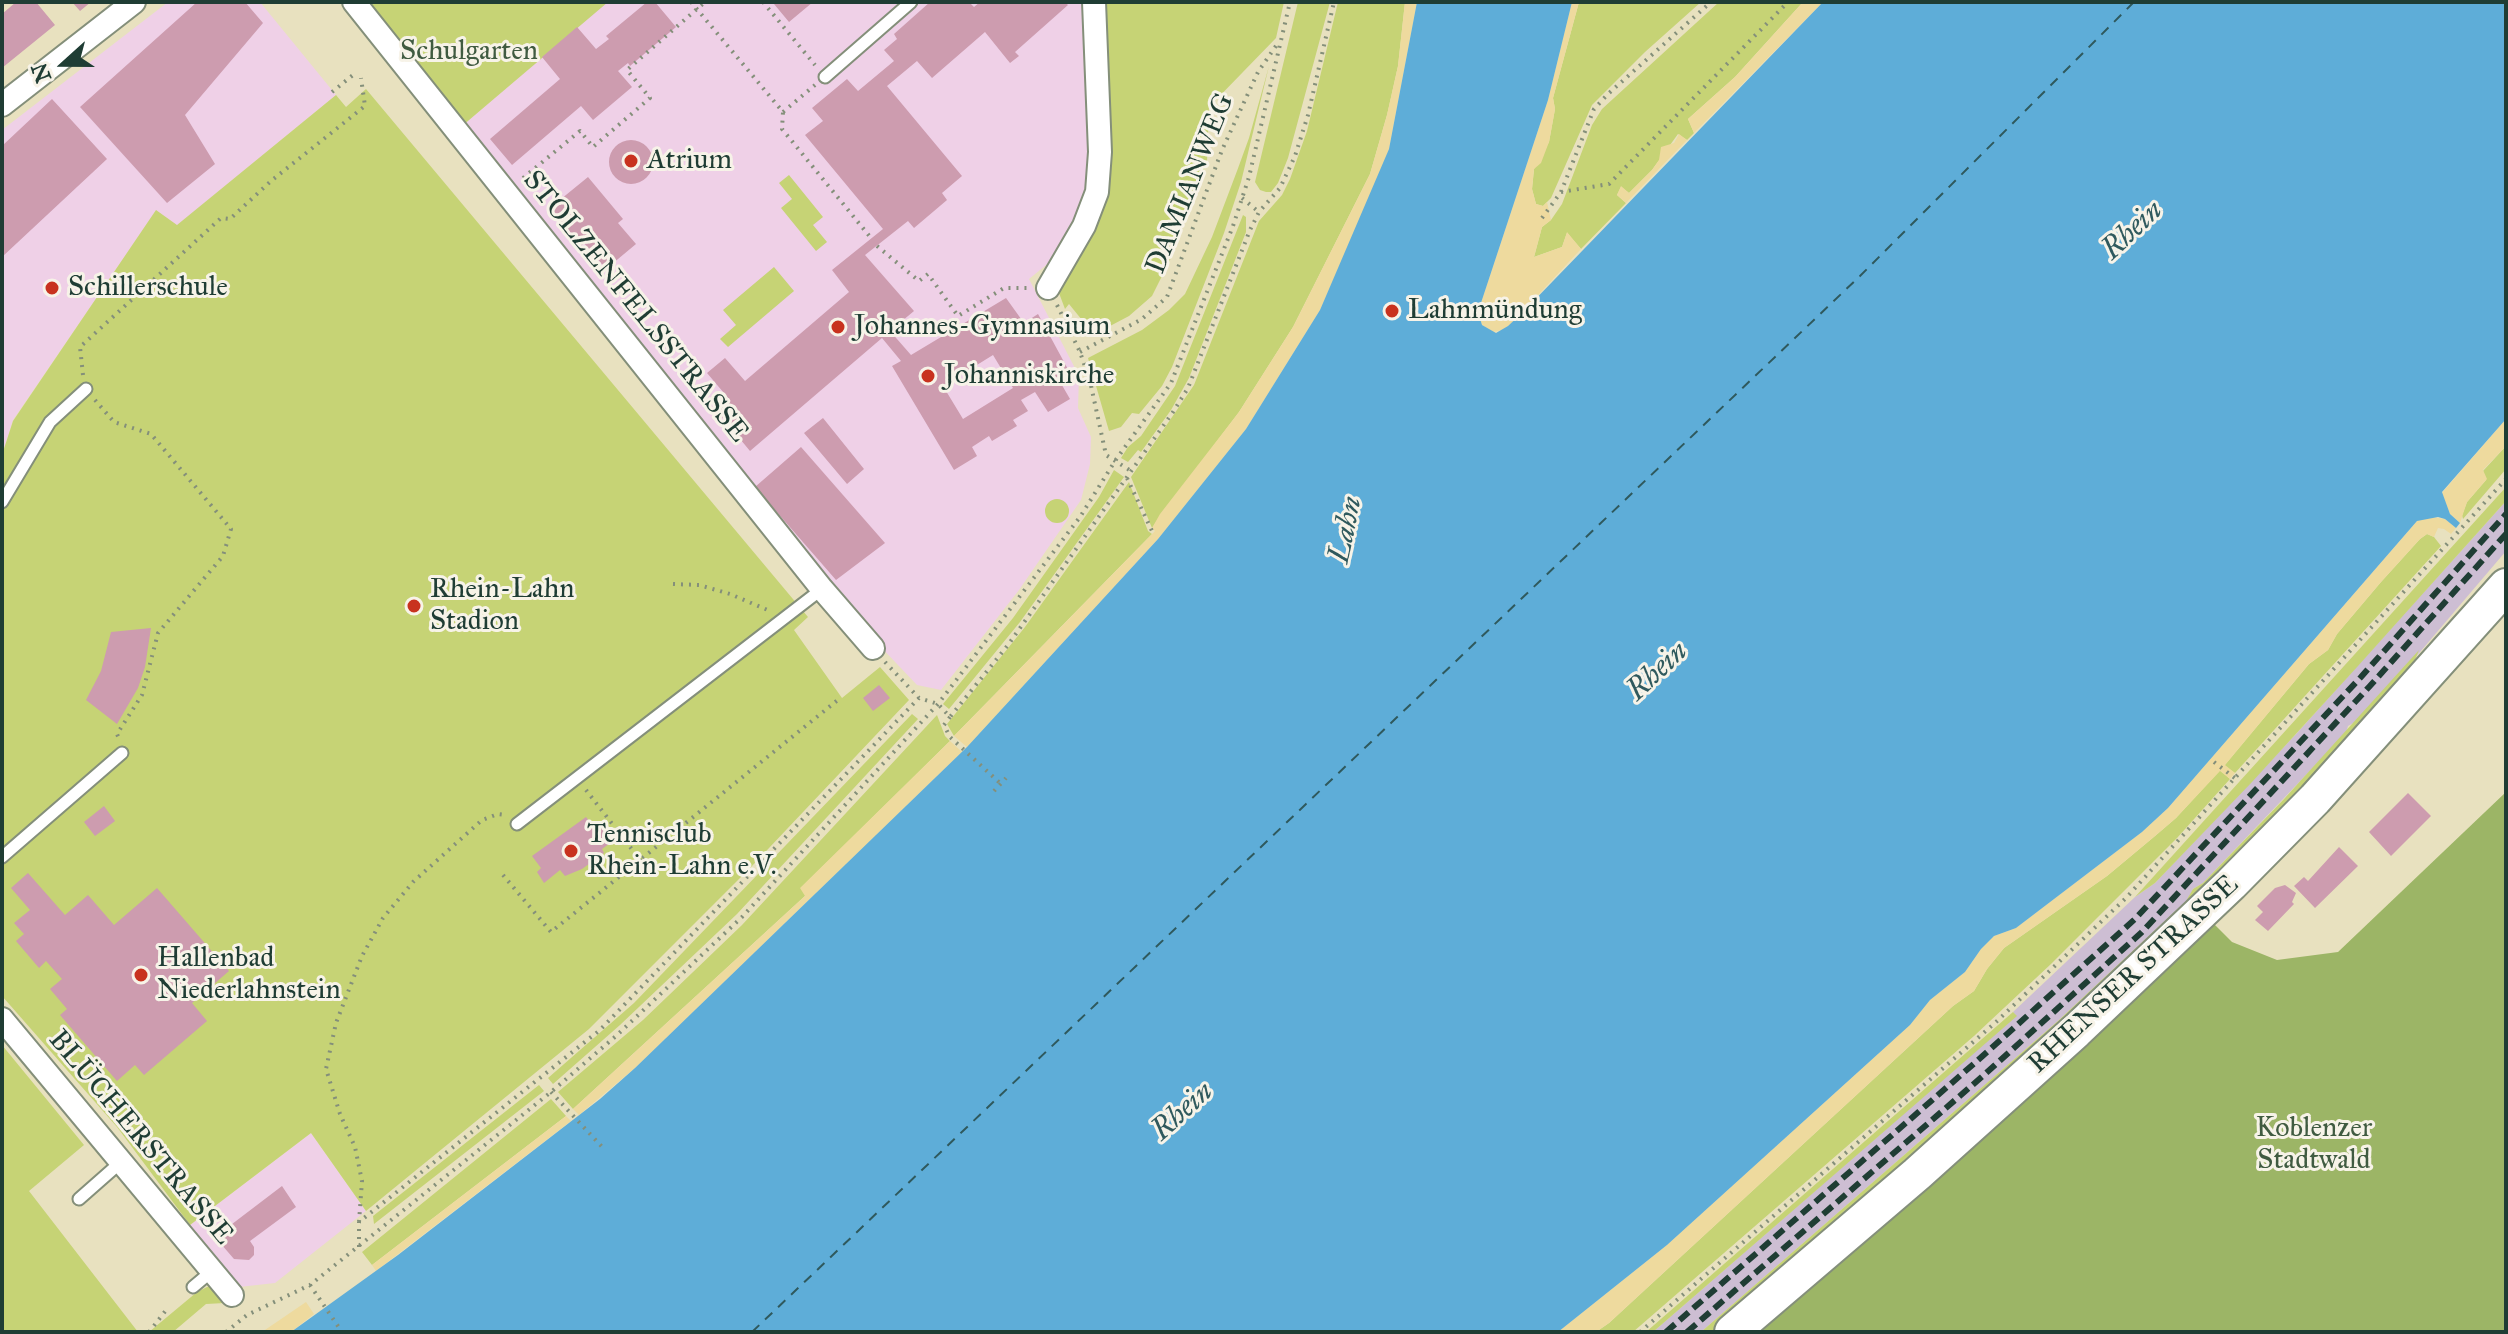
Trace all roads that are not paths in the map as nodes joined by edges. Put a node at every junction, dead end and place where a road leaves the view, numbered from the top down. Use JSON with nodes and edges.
{"nodes":[{"id":1,"x":134,"y":2,"type":"edge"},
{"id":2,"x":354,"y":2,"type":"edge"},
{"id":3,"x":911,"y":2,"type":"edge"},
{"id":4,"x":1094,"y":2,"type":"edge"},
{"id":5,"x":825,"y":77,"type":"road end"},
{"id":6,"x":2,"y":105,"type":"edge"},
{"id":7,"x":1048,"y":288,"type":"road end"},
{"id":8,"x":86,"y":389,"type":"road end"},
{"id":9,"x":2,"y":502,"type":"edge"},
{"id":10,"x":2506,"y":586,"type":"edge"},
{"id":11,"x":822,"y":589,"type":"junction"},
{"id":12,"x":873,"y":648,"type":"road end"},
{"id":13,"x":122,"y":753,"type":"road end"},
{"id":14,"x":521,"y":820,"type":"road end"},
{"id":15,"x":2,"y":857,"type":"edge"},
{"id":16,"x":2,"y":1019,"type":"edge"},
{"id":17,"x":121,"y":1162,"type":"junction"},
{"id":18,"x":79,"y":1199,"type":"dead end"},
{"id":19,"x":212,"y":1271,"type":"junction"},
{"id":20,"x":193,"y":1287,"type":"dead end"},
{"id":21,"x":232,"y":1295,"type":"dead end"},
{"id":22,"x":1732,"y":1332,"type":"edge"}],
"edges":[{"from":1,"to":6,"type":"street"},
{"from":2,"to":11,"type":"street","name":"STOLZENFELSSTRASSE"},
{"from":3,"to":5,"type":"lane"},
{"from":4,"to":7,"type":"street"},
{"from":8,"to":9,"type":"lane"},
{"from":10,"to":22,"type":"main road","name":"RHENSER STRASSE"},
{"from":11,"to":12,"type":"street","name":"STOLZENFELSSTRASSE"},
{"from":11,"to":14,"type":"lane"},
{"from":13,"to":15,"type":"lane"},
{"from":16,"to":17,"type":"street","name":"BLÜCHERSTRASSE"},
{"from":17,"to":18,"type":"lane"},
{"from":17,"to":19,"type":"street","name":"BLÜCHERSTRASSE"},
{"from":19,"to":20,"type":"lane"},
{"from":19,"to":21,"type":"street","name":"BLÜCHERSTRASSE"}]}
